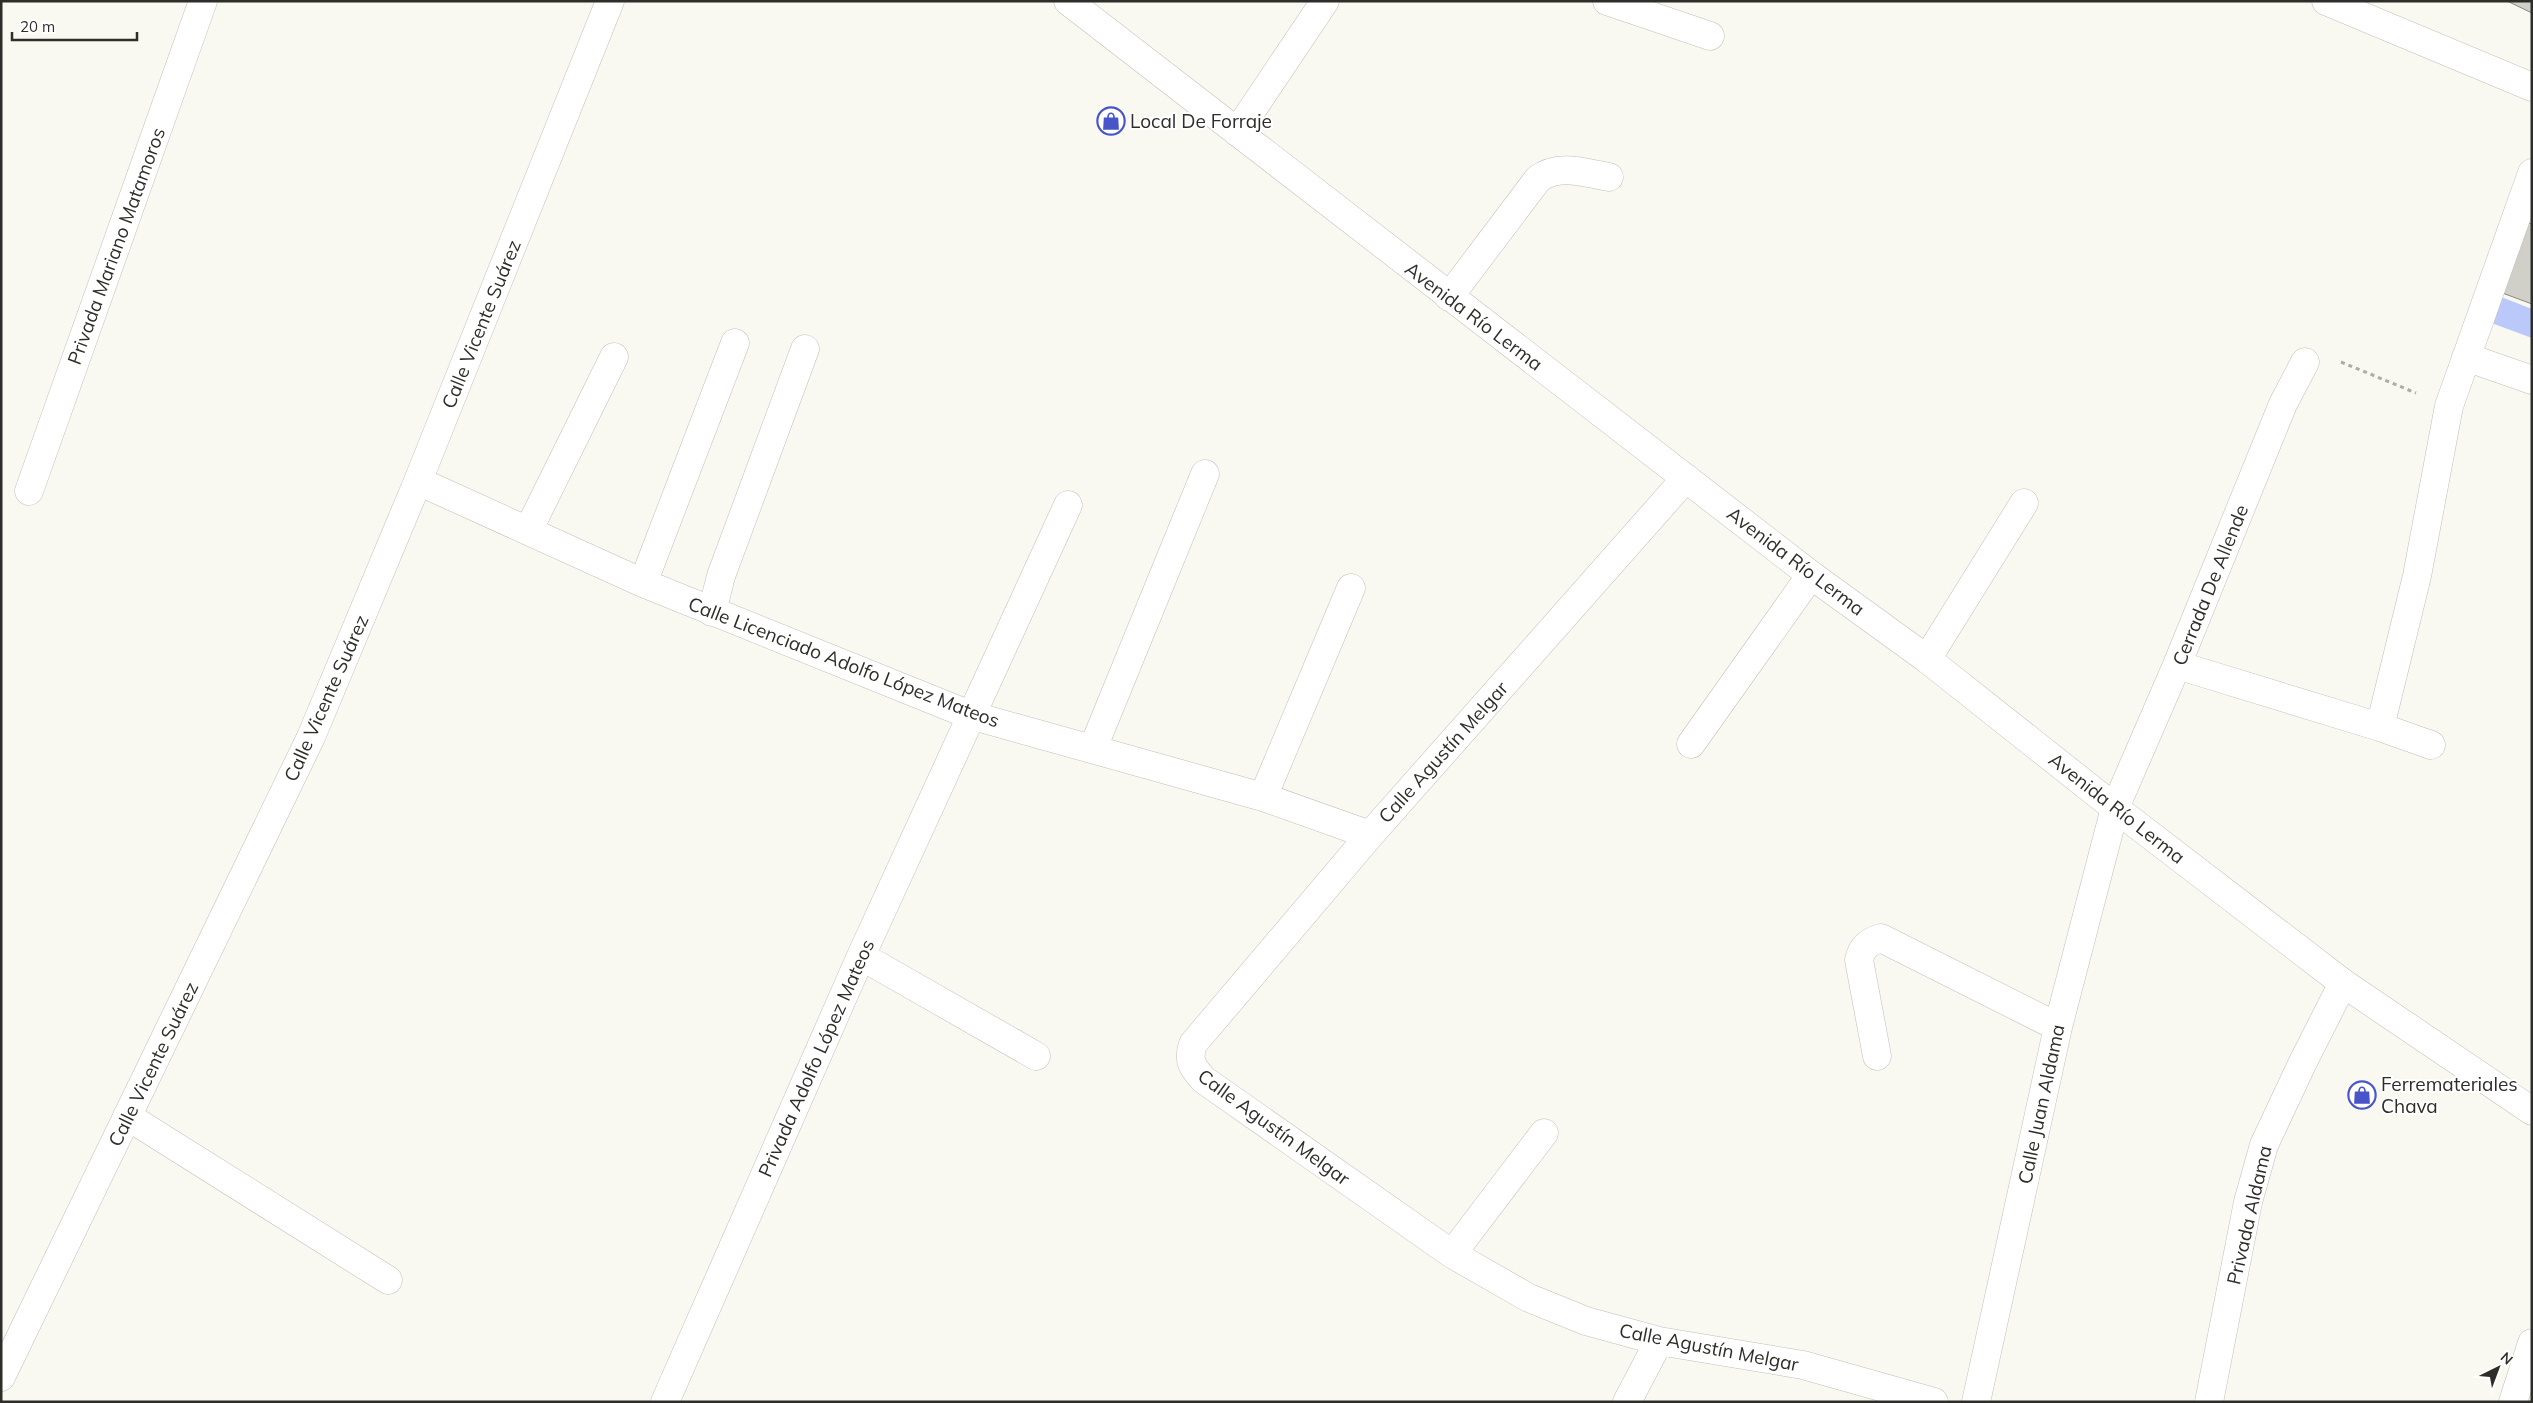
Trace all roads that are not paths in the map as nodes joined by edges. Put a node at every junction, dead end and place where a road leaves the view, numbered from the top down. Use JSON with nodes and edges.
{"nodes":[{"id":1,"x":204,"y":1,"type":"edge"},
{"id":2,"x":610,"y":1,"type":"edge"},
{"id":3,"x":1068,"y":1,"type":"edge"},
{"id":4,"x":1325,"y":1,"type":"edge"},
{"id":5,"x":1607,"y":1,"type":"edge"},
{"id":6,"x":2326,"y":1,"type":"edge"},
{"id":7,"x":1710,"y":36,"type":"dead end"},
{"id":8,"x":2532,"y":87,"type":"edge"},
{"id":9,"x":1237,"y":132,"type":"junction"},
{"id":10,"x":2532,"y":172,"type":"edge"},
{"id":11,"x":1609,"y":177,"type":"dead end"},
{"id":12,"x":1448,"y":297,"type":"junction"},
{"id":13,"x":735,"y":343,"type":"dead end"},
{"id":14,"x":805,"y":349,"type":"dead end"},
{"id":15,"x":614,"y":357,"type":"dead end"},
{"id":16,"x":2466,"y":357,"type":"junction"},
{"id":17,"x":2305,"y":362,"type":"road end"},
{"id":18,"x":2532,"y":380,"type":"edge"},
{"id":19,"x":1204,"y":474,"type":"dead end"},
{"id":20,"x":1686,"y":478,"type":"junction"},
{"id":21,"x":418,"y":481,"type":"junction"},
{"id":22,"x":29,"y":491,"type":"dead end"},
{"id":23,"x":2024,"y":503,"type":"dead end"},
{"id":24,"x":1068,"y":506,"type":"dead end"},
{"id":25,"x":528,"y":531,"type":"junction"},
{"id":26,"x":1811,"y":575,"type":"junction"},
{"id":27,"x":643,"y":584,"type":"junction"},
{"id":28,"x":1351,"y":588,"type":"dead end"},
{"id":29,"x":712,"y":612,"type":"junction"},
{"id":30,"x":1927,"y":659,"type":"junction"},
{"id":31,"x":2177,"y":665,"type":"junction"},
{"id":32,"x":970,"y":715,"type":"junction"},
{"id":33,"x":2380,"y":727,"type":"junction"},
{"id":34,"x":1691,"y":744,"type":"dead end"},
{"id":35,"x":2431,"y":745,"type":"dead end"},
{"id":36,"x":1093,"y":748,"type":"junction"},
{"id":37,"x":1263,"y":796,"type":"junction"},
{"id":38,"x":2115,"y":808,"type":"junction"},
{"id":39,"x":1370,"y":835,"type":"junction"},
{"id":40,"x":861,"y":956,"type":"junction"},
{"id":41,"x":2343,"y":983,"type":"junction"},
{"id":42,"x":2058,"y":1027,"type":"junction"},
{"id":43,"x":1036,"y":1056,"type":"dead end"},
{"id":44,"x":1877,"y":1056,"type":"dead end"},
{"id":45,"x":2532,"y":1111,"type":"edge"},
{"id":46,"x":127,"y":1116,"type":"junction"},
{"id":47,"x":1544,"y":1133,"type":"dead end"},
{"id":48,"x":1452,"y":1254,"type":"junction"},
{"id":49,"x":388,"y":1280,"type":"dead end"},
{"id":50,"x":1659,"y":1341,"type":"junction"},
{"id":51,"x":2532,"y":1343,"type":"edge"},
{"id":52,"x":1,"y":1377,"type":"edge"},
{"id":53,"x":665,"y":1402,"type":"edge"},
{"id":54,"x":1627,"y":1402,"type":"edge"},
{"id":55,"x":1934,"y":1402,"type":"edge"},
{"id":56,"x":1976,"y":1402,"type":"edge"},
{"id":57,"x":2209,"y":1402,"type":"edge"},
{"id":58,"x":2513,"y":1402,"type":"edge"}],
"edges":[{"from":1,"to":22,"type":"street","name":"Privada Mariano Matamoros"},
{"from":2,"to":21,"type":"street","name":"Calle Vicente Suárez"},
{"from":3,"to":9,"type":"street","name":"Avenida Río Lerma"},
{"from":4,"to":9,"type":"street"},
{"from":5,"to":7,"type":"street"},
{"from":6,"to":8,"type":"street"},
{"from":9,"to":12,"type":"street","name":"Avenida Río Lerma"},
{"from":10,"to":16,"type":"street"},
{"from":11,"to":12,"type":"street"},
{"from":12,"to":20,"type":"street","name":"Avenida Río Lerma"},
{"from":13,"to":27,"type":"street"},
{"from":14,"to":29,"type":"street"},
{"from":15,"to":25,"type":"street"},
{"from":16,"to":18,"type":"street"},
{"from":16,"to":33,"type":"street"},
{"from":17,"to":31,"type":"street","name":"Cerrada De Allende"},
{"from":19,"to":36,"type":"street"},
{"from":20,"to":26,"type":"street","name":"Avenida Río Lerma"},
{"from":20,"to":39,"type":"street","name":"Calle Agustín Melgar"},
{"from":21,"to":25,"type":"street","name":"Calle Licenciado Adolfo López Mateos"},
{"from":21,"to":46,"type":"street","name":"Calle Vicente Suárez"},
{"from":23,"to":30,"type":"street"},
{"from":24,"to":32,"type":"street","name":"Privada Adolfo López Mateos"},
{"from":25,"to":27,"type":"street","name":"Calle Licenciado Adolfo López Mateos"},
{"from":26,"to":30,"type":"street","name":"Avenida Río Lerma"},
{"from":26,"to":34,"type":"street"},
{"from":27,"to":29,"type":"street","name":"Calle Licenciado Adolfo López Mateos"},
{"from":28,"to":37,"type":"street"},
{"from":29,"to":32,"type":"street","name":"Calle Licenciado Adolfo López Mateos"},
{"from":30,"to":38,"type":"street","name":"Avenida Río Lerma"},
{"from":31,"to":33,"type":"street"},
{"from":31,"to":38,"type":"street","name":"Cerrada De Allende"},
{"from":32,"to":36,"type":"street","name":"Calle Licenciado Adolfo López Mateos"},
{"from":32,"to":40,"type":"street","name":"Privada Adolfo López Mateos"},
{"from":33,"to":35,"type":"street"},
{"from":36,"to":37,"type":"street","name":"Calle Licenciado Adolfo López Mateos"},
{"from":37,"to":39,"type":"street","name":"Calle Licenciado Adolfo López Mateos"},
{"from":38,"to":41,"type":"street","name":"Avenida Río Lerma"},
{"from":38,"to":42,"type":"street","name":"Calle Juan Aldama"},
{"from":39,"to":48,"type":"street","name":"Calle Agustín Melgar"},
{"from":40,"to":43,"type":"street"},
{"from":40,"to":53,"type":"street","name":"Privada Adolfo López Mateos"},
{"from":41,"to":45,"type":"street","name":"Avenida Río Lerma"},
{"from":41,"to":57,"type":"street","name":"Privada Aldama"},
{"from":42,"to":44,"type":"street"},
{"from":42,"to":56,"type":"street","name":"Calle Juan Aldama"},
{"from":46,"to":49,"type":"street"},
{"from":46,"to":52,"type":"street","name":"Calle Vicente Suárez"},
{"from":47,"to":48,"type":"street"},
{"from":48,"to":50,"type":"street","name":"Calle Agustín Melgar"},
{"from":50,"to":54,"type":"street"},
{"from":50,"to":55,"type":"street","name":"Calle Agustín Melgar"},
{"from":51,"to":58,"type":"street"}]}
